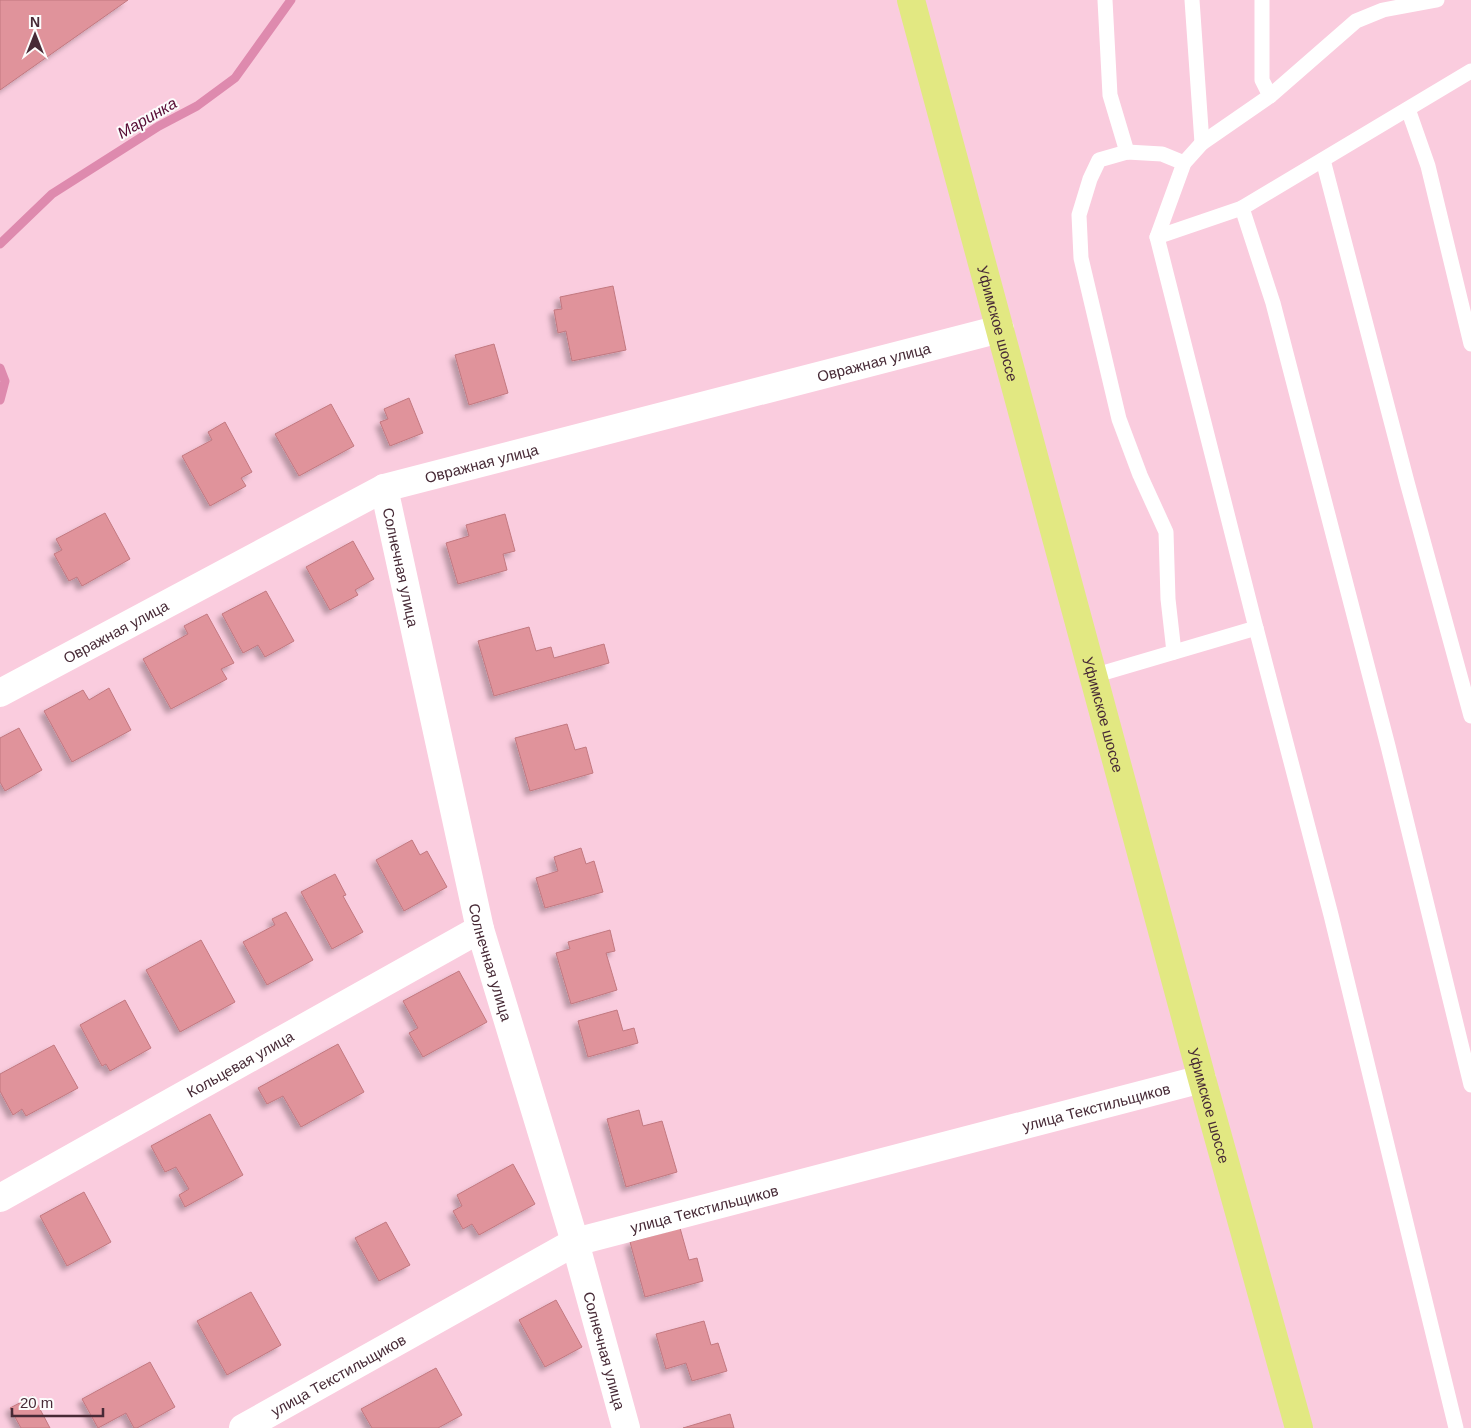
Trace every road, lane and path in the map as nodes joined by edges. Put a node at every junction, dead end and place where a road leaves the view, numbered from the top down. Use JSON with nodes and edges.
{"nodes":[{"id":1,"x":911,"y":0,"type":"edge"},
{"id":2,"x":1105,"y":0,"type":"edge"},
{"id":3,"x":1192,"y":0,"type":"edge"},
{"id":4,"x":1262,"y":0,"type":"edge"},
{"id":5,"x":1436,"y":0,"type":"edge"},
{"id":6,"x":1471,"y":70,"type":"edge"},
{"id":7,"x":1270,"y":96,"type":"junction"},
{"id":8,"x":1408,"y":109,"type":"junction"},
{"id":9,"x":1202,"y":143,"type":"junction"},
{"id":10,"x":1127,"y":152,"type":"junction"},
{"id":11,"x":1323,"y":160,"type":"junction"},
{"id":12,"x":1184,"y":163,"type":"junction"},
{"id":13,"x":1242,"y":208,"type":"junction"},
{"id":14,"x":1157,"y":237,"type":"junction"},
{"id":15,"x":1000,"y":329,"type":"junction"},
{"id":16,"x":1471,"y":344,"type":"edge"},
{"id":17,"x":384,"y":488,"type":"junction"},
{"id":18,"x":1256,"y":628,"type":"junction"},
{"id":19,"x":1174,"y":652,"type":"junction"},
{"id":20,"x":1093,"y":676,"type":"junction"},
{"id":21,"x":0,"y":694,"type":"edge"},
{"id":22,"x":1471,"y":716,"type":"edge"},
{"id":23,"x":480,"y":929,"type":"junction"},
{"id":24,"x":1202,"y":1079,"type":"junction"},
{"id":25,"x":1471,"y":1086,"type":"edge"},
{"id":26,"x":0,"y":1198,"type":"edge"},
{"id":27,"x":575,"y":1242,"type":"junction"},
{"id":28,"x":244,"y":1428,"type":"edge"},
{"id":29,"x":626,"y":1428,"type":"edge"},
{"id":30,"x":1299,"y":1428,"type":"edge"},
{"id":31,"x":1456,"y":1428,"type":"edge"}],
"edges":[{"from":1,"to":15,"type":"main road","name":"Уфимское шоссе"},
{"from":2,"to":10,"type":"lane"},
{"from":3,"to":9,"type":"lane"},
{"from":4,"to":7,"type":"lane"},
{"from":5,"to":7,"type":"lane"},
{"from":6,"to":8,"type":"lane"},
{"from":7,"to":9,"type":"lane"},
{"from":8,"to":11,"type":"lane"},
{"from":8,"to":16,"type":"lane"},
{"from":9,"to":12,"type":"lane"},
{"from":10,"to":12,"type":"lane"},
{"from":10,"to":19,"type":"lane"},
{"from":11,"to":13,"type":"lane"},
{"from":11,"to":22,"type":"lane"},
{"from":12,"to":14,"type":"lane"},
{"from":13,"to":14,"type":"lane"},
{"from":13,"to":25,"type":"lane"},
{"from":14,"to":18,"type":"lane"},
{"from":15,"to":17,"type":"street","name":"Овражная улица"},
{"from":15,"to":20,"type":"main road","name":"Уфимское шоссе"},
{"from":17,"to":21,"type":"street","name":"Овражная улица"},
{"from":17,"to":23,"type":"street","name":"Солнечная улица"},
{"from":18,"to":19,"type":"lane"},
{"from":18,"to":31,"type":"lane"},
{"from":19,"to":20,"type":"lane"},
{"from":20,"to":24,"type":"main road","name":"Уфимское шоссе"},
{"from":23,"to":26,"type":"street","name":"Кольцевая улица"},
{"from":23,"to":27,"type":"street","name":"Солнечная улица"},
{"from":24,"to":27,"type":"street","name":"улица Текстильщиков"},
{"from":24,"to":30,"type":"main road","name":"Уфимское шоссе"},
{"from":27,"to":28,"type":"street","name":"улица Текстильщиков"},
{"from":27,"to":29,"type":"street","name":"Солнечная улица"}]}
